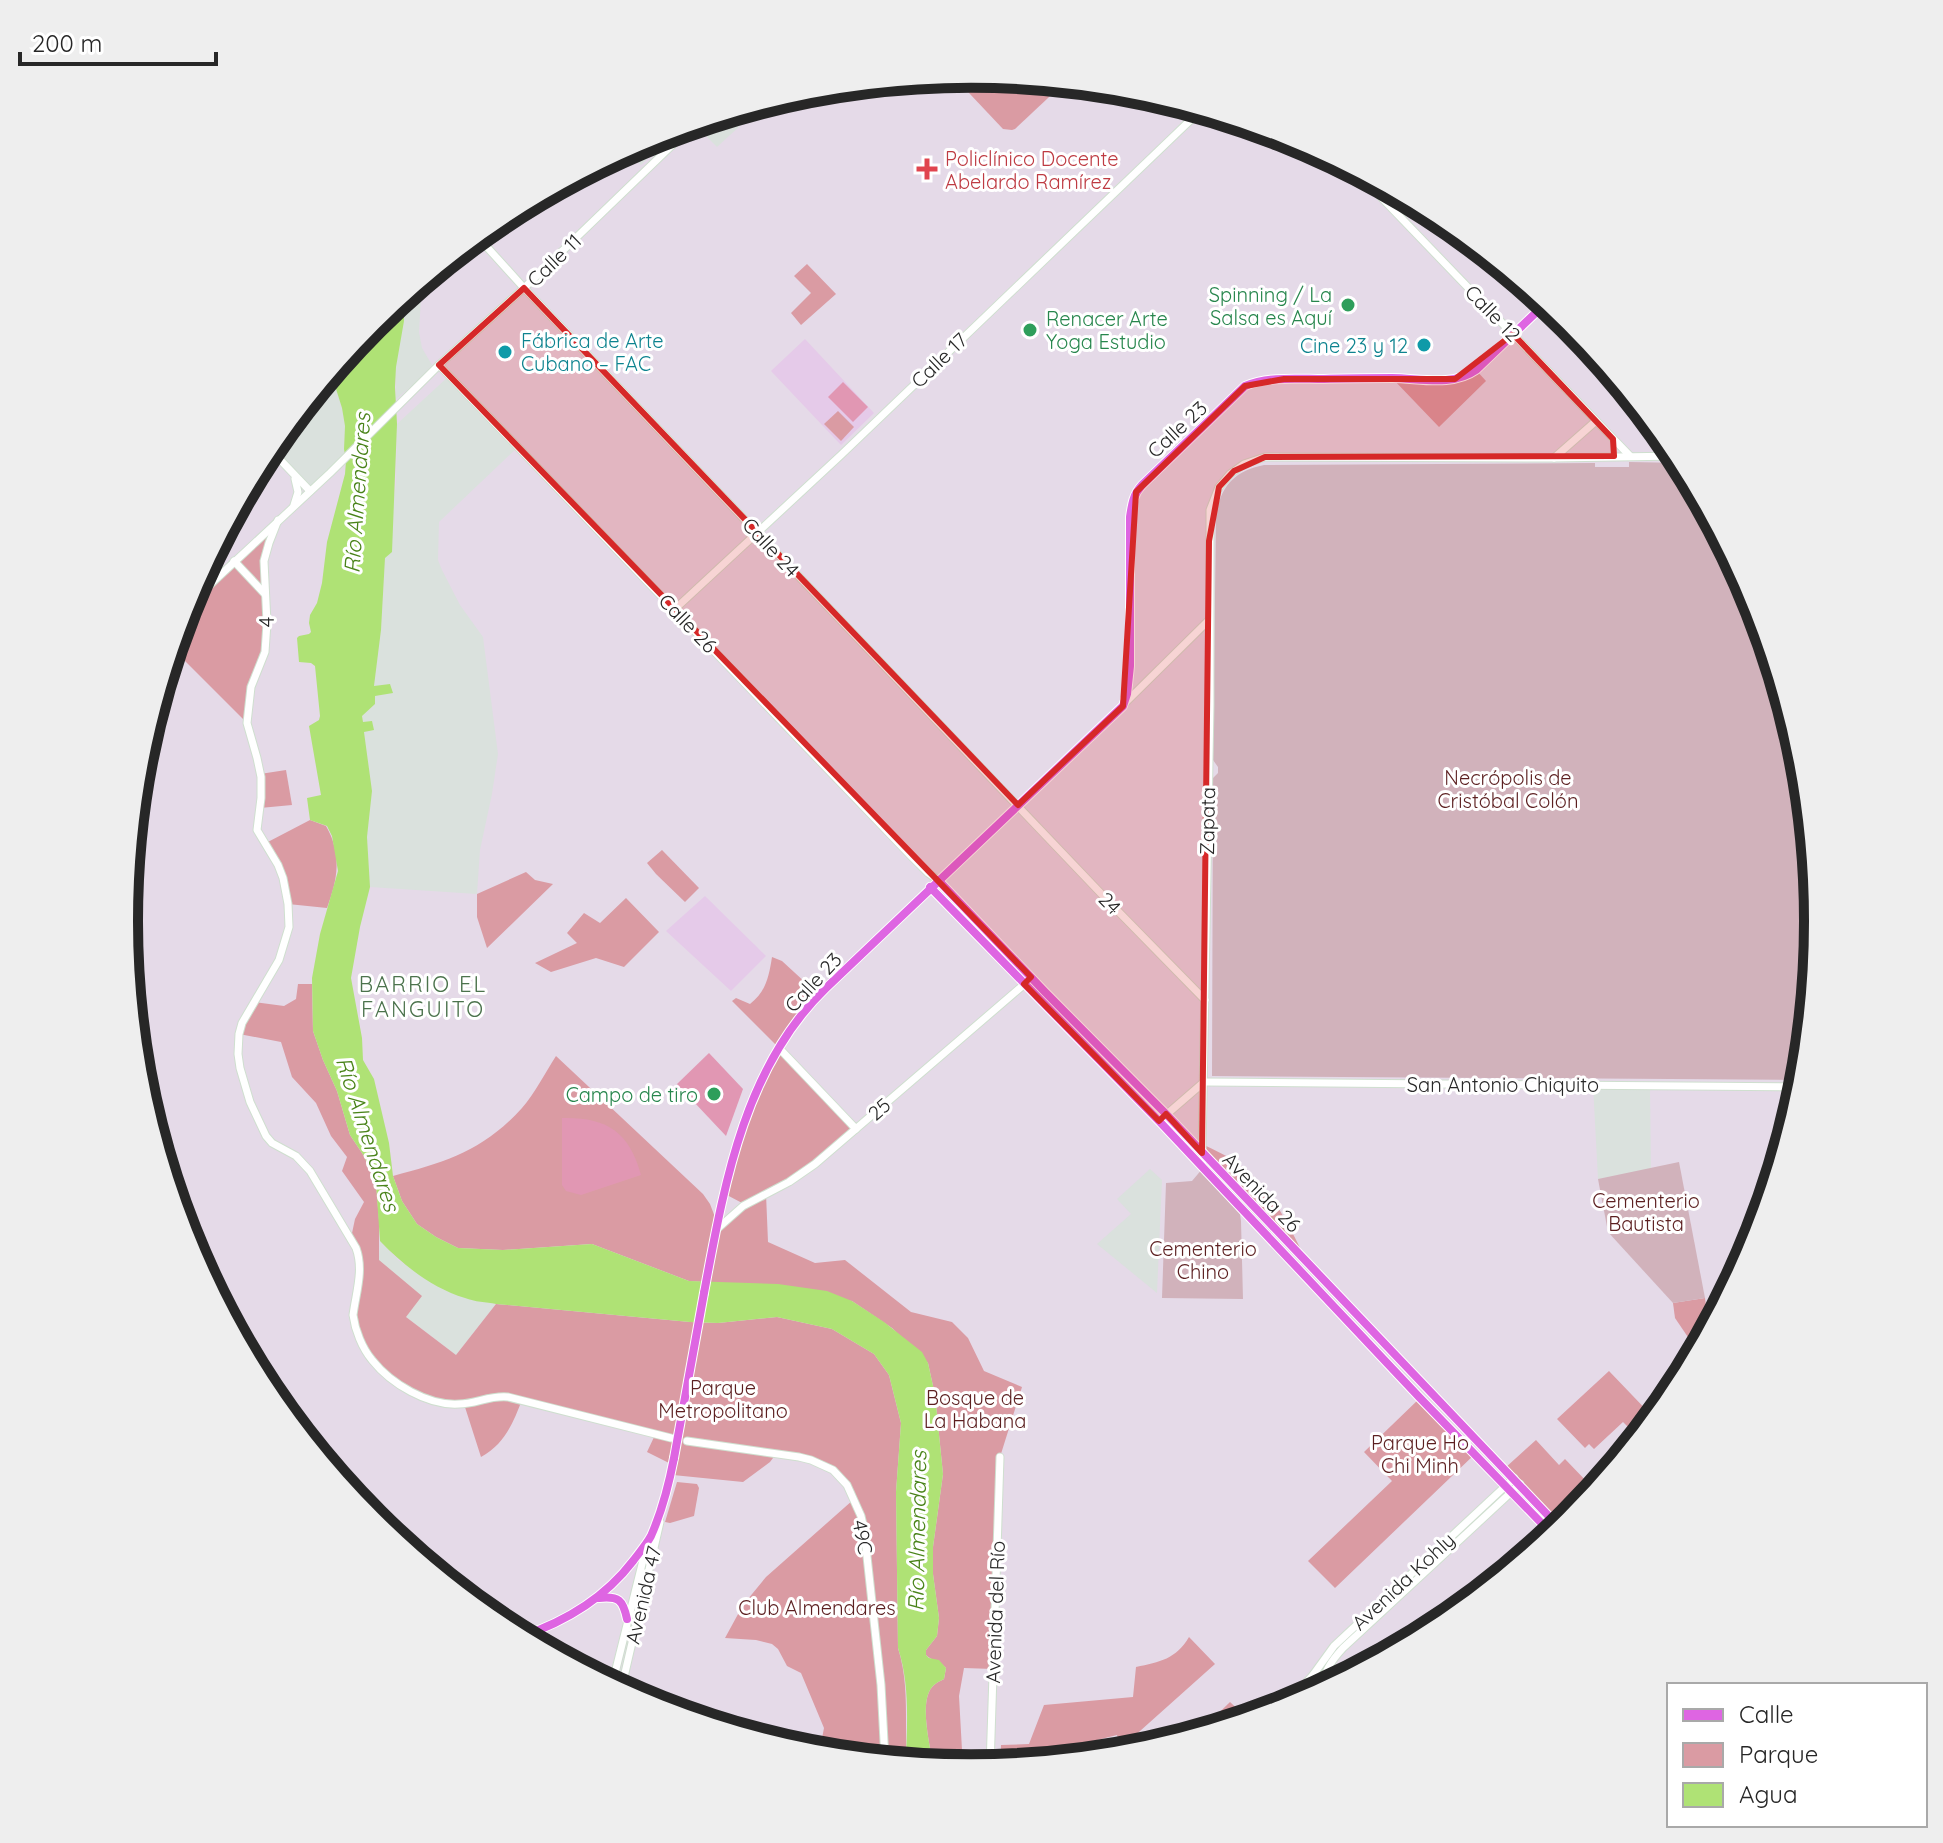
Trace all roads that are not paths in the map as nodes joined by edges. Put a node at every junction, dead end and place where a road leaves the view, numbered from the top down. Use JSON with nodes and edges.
{"nodes":[{"id":1,"x":1193,"y":118,"type":"edge"},
{"id":2,"x":674,"y":143,"type":"edge"},
{"id":3,"x":1379,"y":195,"type":"edge"},
{"id":4,"x":485,"y":245,"type":"edge"},
{"id":5,"x":524,"y":288,"type":"junction"},
{"id":6,"x":1538,"y":311,"type":"edge"},
{"id":7,"x":1513,"y":334,"type":"junction"},
{"id":8,"x":439,"y":365,"type":"junction"},
{"id":9,"x":1596,"y":421,"type":"junction"},
{"id":10,"x":1613,"y":439,"type":"junction"},
{"id":11,"x":1614,"y":456,"type":"junction"},
{"id":12,"x":1630,"y":456,"type":"junction"},
{"id":13,"x":1664,"y":456,"type":"edge"},
{"id":14,"x":278,"y":458,"type":"edge"},
{"id":15,"x":1554,"y":458,"type":"junction"},
{"id":16,"x":292,"y":473,"type":"junction"},
{"id":17,"x":310,"y":491,"type":"junction"},
{"id":18,"x":294,"y":505,"type":"junction"},
{"id":19,"x":278,"y":520,"type":"junction"},
{"id":20,"x":758,"y":534,"type":"junction"},
{"id":21,"x":234,"y":561,"type":"junction"},
{"id":22,"x":210,"y":584,"type":"edge"},
{"id":23,"x":265,"y":594,"type":"junction"},
{"id":24,"x":675,"y":609,"type":"junction"},
{"id":25,"x":1210,"y":619,"type":"junction"},
{"id":26,"x":1123,"y":706,"type":"junction"},
{"id":27,"x":1018,"y":805,"type":"junction"},
{"id":28,"x":938,"y":880,"type":"junction"},
{"id":29,"x":930,"y":887,"type":"junction"},
{"id":30,"x":969,"y":928,"type":"junction"},
{"id":31,"x":988,"y":933,"type":"junction"},
{"id":32,"x":1028,"y":981,"type":"junction"},
{"id":33,"x":1205,"y":1000,"type":"junction"},
{"id":34,"x":779,"y":1048,"type":"junction"},
{"id":35,"x":1204,"y":1082,"type":"junction"},
{"id":36,"x":1788,"y":1087,"type":"edge"},
{"id":37,"x":1162,"y":1118,"type":"junction"},
{"id":38,"x":856,"y":1129,"type":"junction"},
{"id":39,"x":1202,"y":1153,"type":"junction"},
{"id":40,"x":1203,"y":1168,"type":"junction"},
{"id":41,"x":717,"y":1229,"type":"junction"},
{"id":42,"x":671,"y":1438,"type":"dead end"},
{"id":43,"x":687,"y":1441,"type":"dead end"},
{"id":44,"x":1000,"y":1457,"type":"dead end"},
{"id":45,"x":1517,"y":1481,"type":"junction"},
{"id":46,"x":1509,"y":1489,"type":"junction"},
{"id":47,"x":664,"y":1500,"type":"junction"},
{"id":48,"x":1552,"y":1519,"type":"edge"},
{"id":49,"x":1545,"y":1526,"type":"edge"},
{"id":50,"x":648,"y":1541,"type":"junction"},
{"id":51,"x":599,"y":1598,"type":"junction"},
{"id":52,"x":627,"y":1619,"type":"junction"},
{"id":53,"x":535,"y":1631,"type":"edge"},
{"id":54,"x":614,"y":1674,"type":"edge"},
{"id":55,"x":1313,"y":1675,"type":"junction"},
{"id":56,"x":1324,"y":1676,"type":"edge"},
{"id":57,"x":624,"y":1679,"type":"edge"},
{"id":58,"x":1312,"y":1682,"type":"edge"},
{"id":59,"x":1304,"y":1686,"type":"edge"},
{"id":60,"x":884,"y":1750,"type":"edge"},
{"id":61,"x":990,"y":1754,"type":"edge"}],
"edges":[{"from":1,"to":20,"type":"street","name":"Calle 17"},
{"from":2,"to":5,"type":"street","name":"Calle 11"},
{"from":3,"to":7,"type":"street","name":"Calle 12"},
{"from":4,"to":5,"type":"street"},
{"from":5,"to":8,"type":"street","name":"Calle 11"},
{"from":5,"to":20,"type":"street","name":"Calle 24"},
{"from":6,"to":7,"type":"main road","name":"Calle 23"},
{"from":7,"to":9,"type":"street","name":"Calle 12"},
{"from":7,"to":26,"type":"main road","name":"Calle 23"},
{"from":8,"to":17,"type":"street","name":"Calle 11"},
{"from":8,"to":24,"type":"street","name":"Calle 26"},
{"from":9,"to":10,"type":"street","name":"Calle 12"},
{"from":9,"to":15,"type":"street"},
{"from":10,"to":11,"type":"street"},
{"from":10,"to":12,"type":"street","name":"Calle 12"},
{"from":11,"to":12,"type":"street","name":"Zapata"},
{"from":11,"to":15,"type":"street","name":"Zapata"},
{"from":12,"to":13,"type":"street","name":"Zapata"},
{"from":14,"to":16,"type":"street"},
{"from":15,"to":25,"type":"street","name":"Zapata"},
{"from":16,"to":17,"type":"street"},
{"from":16,"to":18,"type":"street"},
{"from":17,"to":18,"type":"street","name":"Calle 11"},
{"from":18,"to":19,"type":"street","name":"Calle 11"},
{"from":19,"to":21,"type":"street","name":"Calle 11"},
{"from":19,"to":23,"type":"street","name":"4"},
{"from":20,"to":24,"type":"street","name":"Calle 17"},
{"from":20,"to":27,"type":"street","name":"Calle 24"},
{"from":21,"to":22,"type":"street","name":"Calle 11"},
{"from":21,"to":23,"type":"street"},
{"from":23,"to":42,"type":"street","name":"4"},
{"from":24,"to":28,"type":"street","name":"Calle 26"},
{"from":25,"to":26,"type":"street"},
{"from":25,"to":33,"type":"street","name":"Zapata"},
{"from":26,"to":27,"type":"main road","name":"Calle 23"},
{"from":27,"to":28,"type":"main road","name":"Calle 23"},
{"from":27,"to":33,"type":"street","name":"24"},
{"from":28,"to":29,"type":"main road","name":"Calle 23"},
{"from":28,"to":31,"type":"main road","name":"Avenida 26"},
{"from":29,"to":30,"type":"main road"},
{"from":29,"to":34,"type":"main road","name":"Calle 23"},
{"from":30,"to":31,"type":"main road"},
{"from":30,"to":32,"type":"main road"},
{"from":31,"to":32,"type":"main road","name":"Avenida 26"},
{"from":32,"to":37,"type":"main road","name":"Avenida 26"},
{"from":32,"to":38,"type":"street","name":"25"},
{"from":33,"to":35,"type":"street","name":"Zapata"},
{"from":34,"to":38,"type":"street"},
{"from":34,"to":41,"type":"main road","name":"Calle 23"},
{"from":35,"to":36,"type":"street","name":"San Antonio Chiquito"},
{"from":35,"to":37,"type":"street"},
{"from":35,"to":39,"type":"street","name":"Zapata"},
{"from":37,"to":39,"type":"main road","name":"Avenida 26"},
{"from":37,"to":40,"type":"main road","name":"Avenida 26"},
{"from":38,"to":41,"type":"street","name":"25"},
{"from":39,"to":40,"type":"street","name":"Zapata"},
{"from":39,"to":45,"type":"main road","name":"Avenida 26"},
{"from":40,"to":46,"type":"main road","name":"Avenida 26"},
{"from":41,"to":47,"type":"main road","name":"Calle 23","bridge":true},
{"from":43,"to":60,"type":"street","name":"49C"},
{"from":44,"to":61,"type":"street","name":"Avenida del Río"},
{"from":45,"to":46,"type":"street","name":"Avenida Kohly"},
{"from":45,"to":48,"type":"main road","name":"Avenida 26"},
{"from":46,"to":49,"type":"main road","name":"Avenida 26"},
{"from":46,"to":55,"type":"street","name":"Avenida Kohly"},
{"from":46,"to":56,"type":"street","name":"Avenida Kohly"},
{"from":47,"to":50,"type":"main road","name":"Calle 23"},
{"from":47,"to":57,"type":"street","name":"Avenida 47"},
{"from":50,"to":51,"type":"main road","name":"Calle 23"},
{"from":50,"to":52,"type":"street","name":"Avenida 47"},
{"from":51,"to":52,"type":"main road"},
{"from":51,"to":53,"type":"main road","name":"Calle 23"},
{"from":52,"to":54,"type":"street","name":"Avenida 47"},
{"from":55,"to":58,"type":"street","name":"Avenida Kohly"},
{"from":55,"to":59,"type":"street"}]}
